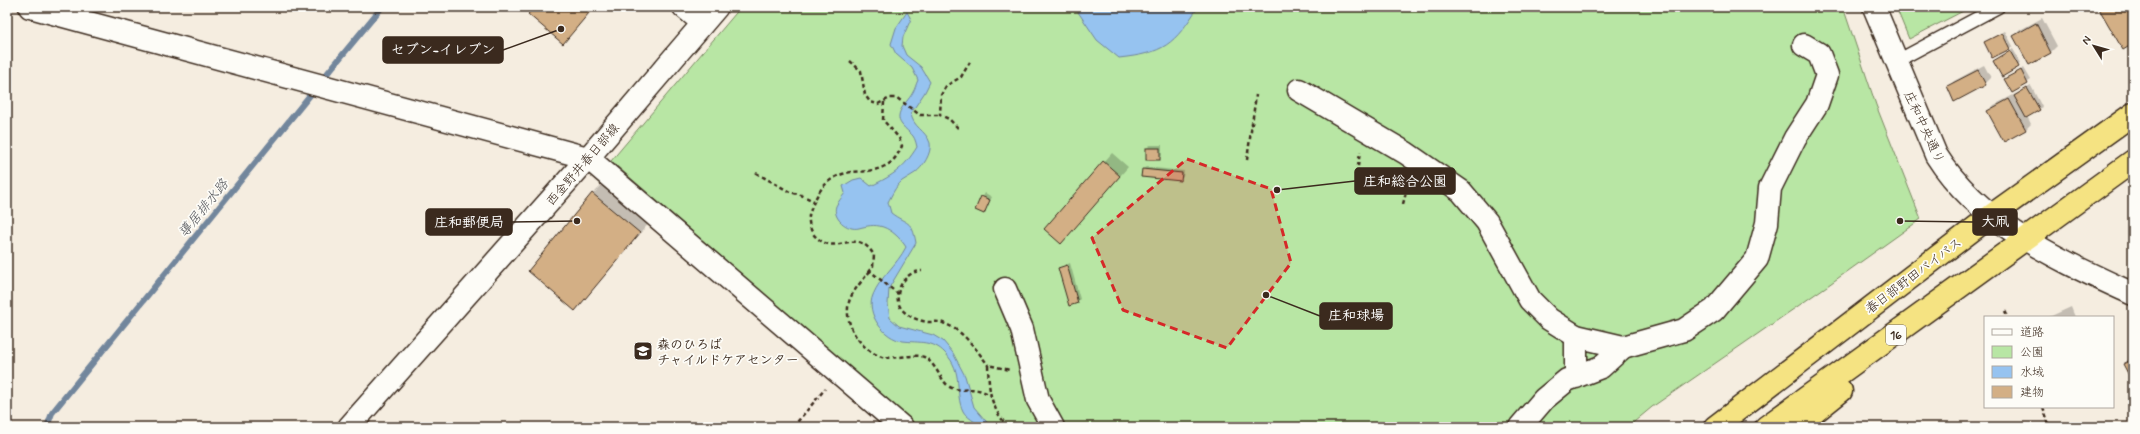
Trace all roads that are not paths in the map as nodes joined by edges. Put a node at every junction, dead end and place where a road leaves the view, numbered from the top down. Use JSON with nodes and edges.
{"nodes":[{"id":1,"x":30,"y":7,"type":"edge"},
{"id":2,"x":684,"y":7,"type":"edge"},
{"id":3,"x":717,"y":7,"type":"edge"},
{"id":4,"x":1874,"y":7,"type":"edge"},
{"id":5,"x":1998,"y":7,"type":"edge"},
{"id":6,"x":703,"y":23,"type":"junction"},
{"id":7,"x":1804,"y":45,"type":"dead end"},
{"id":8,"x":1896,"y":62,"type":"junction"},
{"id":9,"x":1298,"y":90,"type":"dead end"},
{"id":10,"x":2133,"y":114,"type":"edge"},
{"id":11,"x":588,"y":158,"type":"junction"},
{"id":12,"x":2133,"y":161,"type":"edge"},
{"id":13,"x":1992,"y":215,"type":"junction"},
{"id":14,"x":2025,"y":241,"type":"junction"},
{"id":15,"x":1004,"y":289,"type":"dead end"},
{"id":16,"x":2133,"y":294,"type":"edge"},
{"id":17,"x":1906,"y":327,"type":"junction"},
{"id":18,"x":1576,"y":336,"type":"junction"},
{"id":19,"x":1623,"y":347,"type":"junction"},
{"id":20,"x":1576,"y":377,"type":"junction"},
{"id":21,"x":349,"y":427,"type":"edge"},
{"id":22,"x":902,"y":427,"type":"edge"},
{"id":23,"x":1053,"y":427,"type":"edge"},
{"id":24,"x":1520,"y":427,"type":"edge"},
{"id":25,"x":1715,"y":427,"type":"edge"},
{"id":26,"x":1766,"y":427,"type":"edge"},
{"id":27,"x":1796,"y":427,"type":"edge"}],
"edges":[{"from":1,"to":11,"type":"street"},
{"from":2,"to":6,"type":"street"},
{"from":3,"to":6,"type":"street","name":"西金野井春日部線"},
{"from":4,"to":8,"type":"street","name":"庄和中央通り"},
{"from":5,"to":8,"type":"lane"},
{"from":6,"to":11,"type":"street","name":"西金野井春日部線"},
{"from":7,"to":19,"type":"street"},
{"from":8,"to":13,"type":"street","name":"庄和中央通り"},
{"from":9,"to":18,"type":"street"},
{"from":10,"to":13,"type":"highway","name":"春日部野田バイパス"},
{"from":11,"to":21,"type":"street","name":"西金野井春日部線"},
{"from":11,"to":22,"type":"street"},
{"from":12,"to":14,"type":"highway","number":"16"},
{"from":13,"to":14,"type":"street","name":"庄和中央通り"},
{"from":13,"to":25,"type":"highway","name":"春日部野田バイパス"},
{"from":14,"to":16,"type":"street","name":"庄和中央通り"},
{"from":14,"to":17,"type":"highway","number":"16"},
{"from":15,"to":23,"type":"street"},
{"from":17,"to":26,"type":"highway","number":"16"},
{"from":17,"to":27,"type":"highway","number":"16"},
{"from":18,"to":19,"type":"street"},
{"from":18,"to":20,"type":"street"},
{"from":19,"to":20,"type":"street"},
{"from":20,"to":24,"type":"street"}]}
